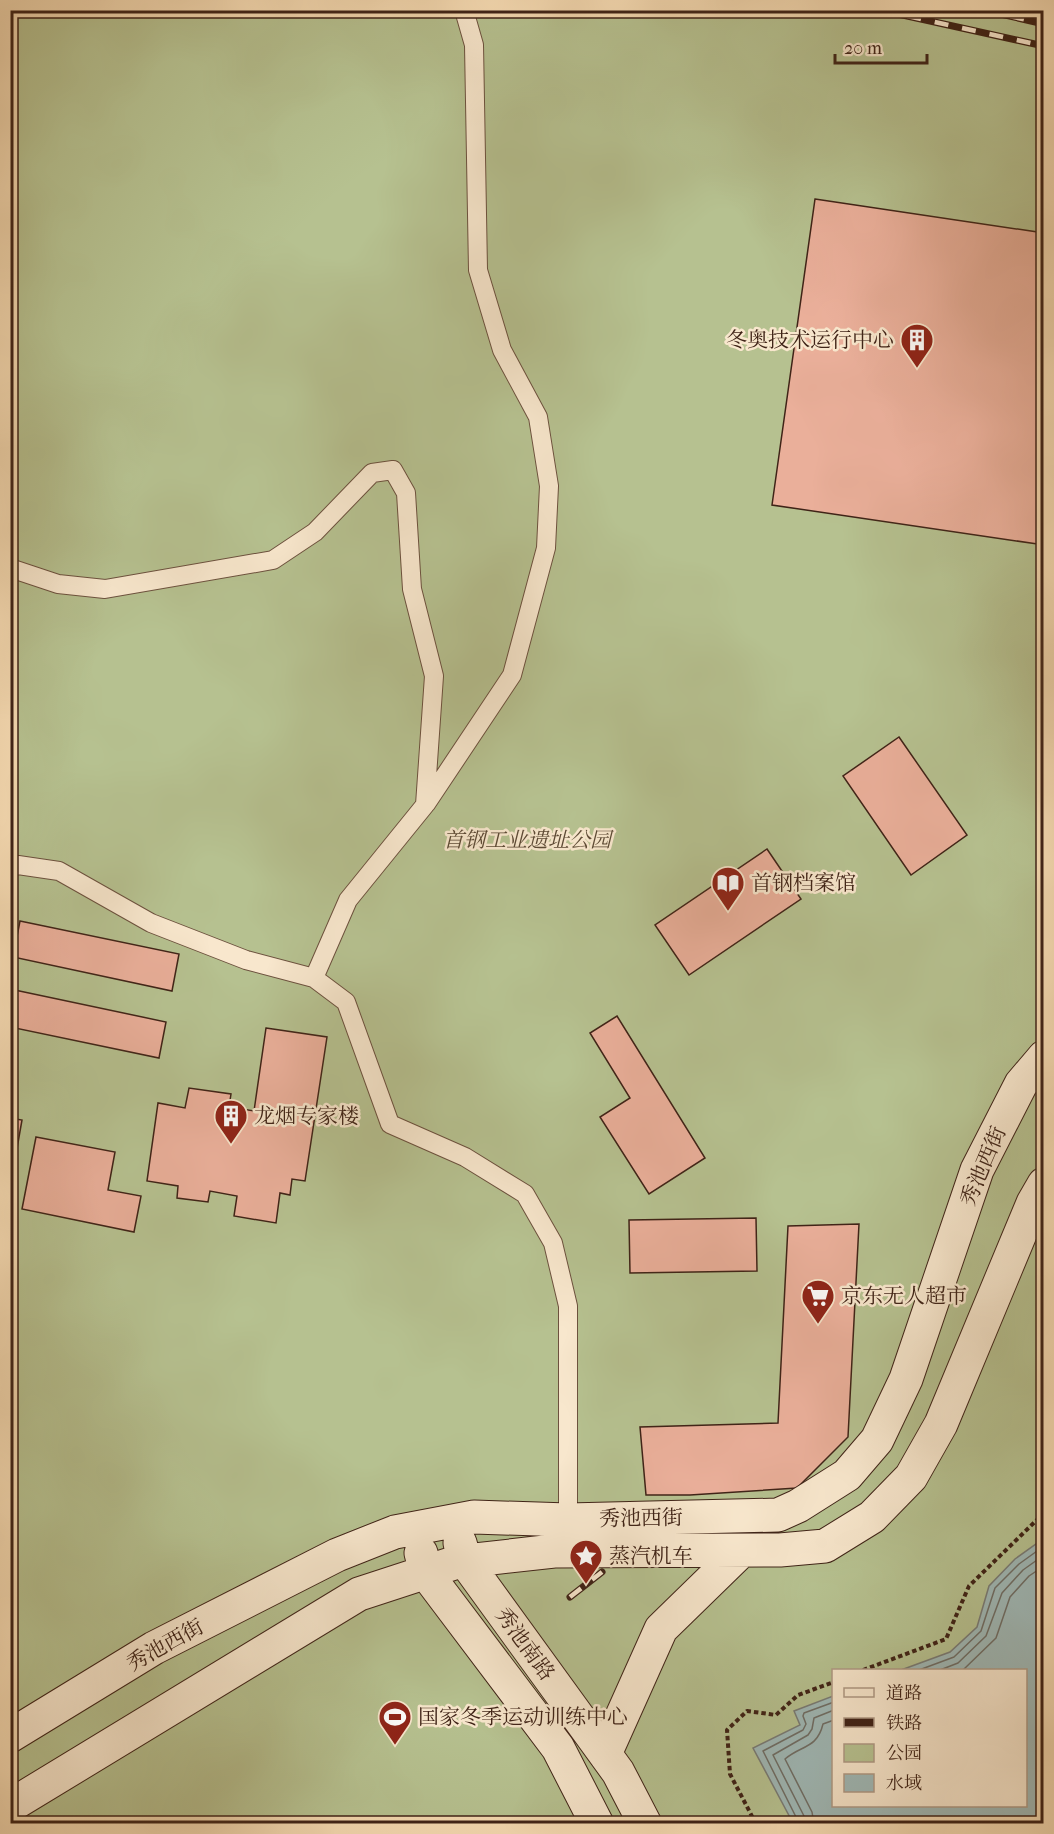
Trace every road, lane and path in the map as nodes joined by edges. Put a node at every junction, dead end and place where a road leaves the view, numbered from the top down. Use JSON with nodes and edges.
{"nodes":[{"id":1,"x":464,"y":10,"type":"edge"},
{"id":2,"x":10,"y":568,"type":"edge"},
{"id":3,"x":425,"y":805,"type":"junction"},
{"id":4,"x":10,"y":868,"type":"edge"},
{"id":5,"x":314,"y":978,"type":"junction"},
{"id":6,"x":1044,"y":1056,"type":"edge"},
{"id":7,"x":1044,"y":1184,"type":"edge"},
{"id":8,"x":1044,"y":1513,"type":"edge"},
{"id":9,"x":454,"y":1521,"type":"junction"},
{"id":10,"x":415,"y":1528,"type":"junction"},
{"id":11,"x":568,"y":1536,"type":"junction"},
{"id":12,"x":741,"y":1551,"type":"junction"},
{"id":13,"x":465,"y":1562,"type":"junction"},
{"id":14,"x":426,"y":1573,"type":"junction"},
{"id":15,"x":867,"y":1669,"type":"edge"},
{"id":16,"x":832,"y":1683,"type":"edge"},
{"id":17,"x":10,"y":1736,"type":"edge"},
{"id":18,"x":605,"y":1754,"type":"junction"},
{"id":19,"x":10,"y":1806,"type":"edge"},
{"id":20,"x":597,"y":1824,"type":"edge"},
{"id":21,"x":645,"y":1824,"type":"edge"},
{"id":22,"x":756,"y":1824,"type":"edge"}],
"edges":[{"from":1,"to":3,"type":"lane"},
{"from":2,"to":3,"type":"lane"},
{"from":3,"to":5,"type":"lane"},
{"from":4,"to":5,"type":"lane"},
{"from":5,"to":11,"type":"lane"},
{"from":6,"to":11,"type":"street","name":"秀池西街"},
{"from":7,"to":12,"type":"street","name":"秀池西街"},
{"from":8,"to":15,"type":"path"},
{"from":9,"to":10,"type":"street","name":"秀池西街"},
{"from":9,"to":11,"type":"street","name":"秀池西街"},
{"from":9,"to":13,"type":"street","name":"秀池南路"},
{"from":10,"to":14,"type":"street","name":"秀池南路"},
{"from":10,"to":17,"type":"street","name":"秀池西街"},
{"from":11,"to":12,"type":"street","name":"秀池西街"},
{"from":11,"to":13,"type":"street","name":"秀池西街"},
{"from":12,"to":18,"type":"street"},
{"from":13,"to":14,"type":"street","name":"秀池西街"},
{"from":13,"to":18,"type":"street","name":"秀池南路"},
{"from":14,"to":19,"type":"street","name":"秀池西街"},
{"from":14,"to":20,"type":"street","name":"秀池南路"},
{"from":16,"to":22,"type":"path"},
{"from":18,"to":21,"type":"street","name":"秀池南路"}]}
